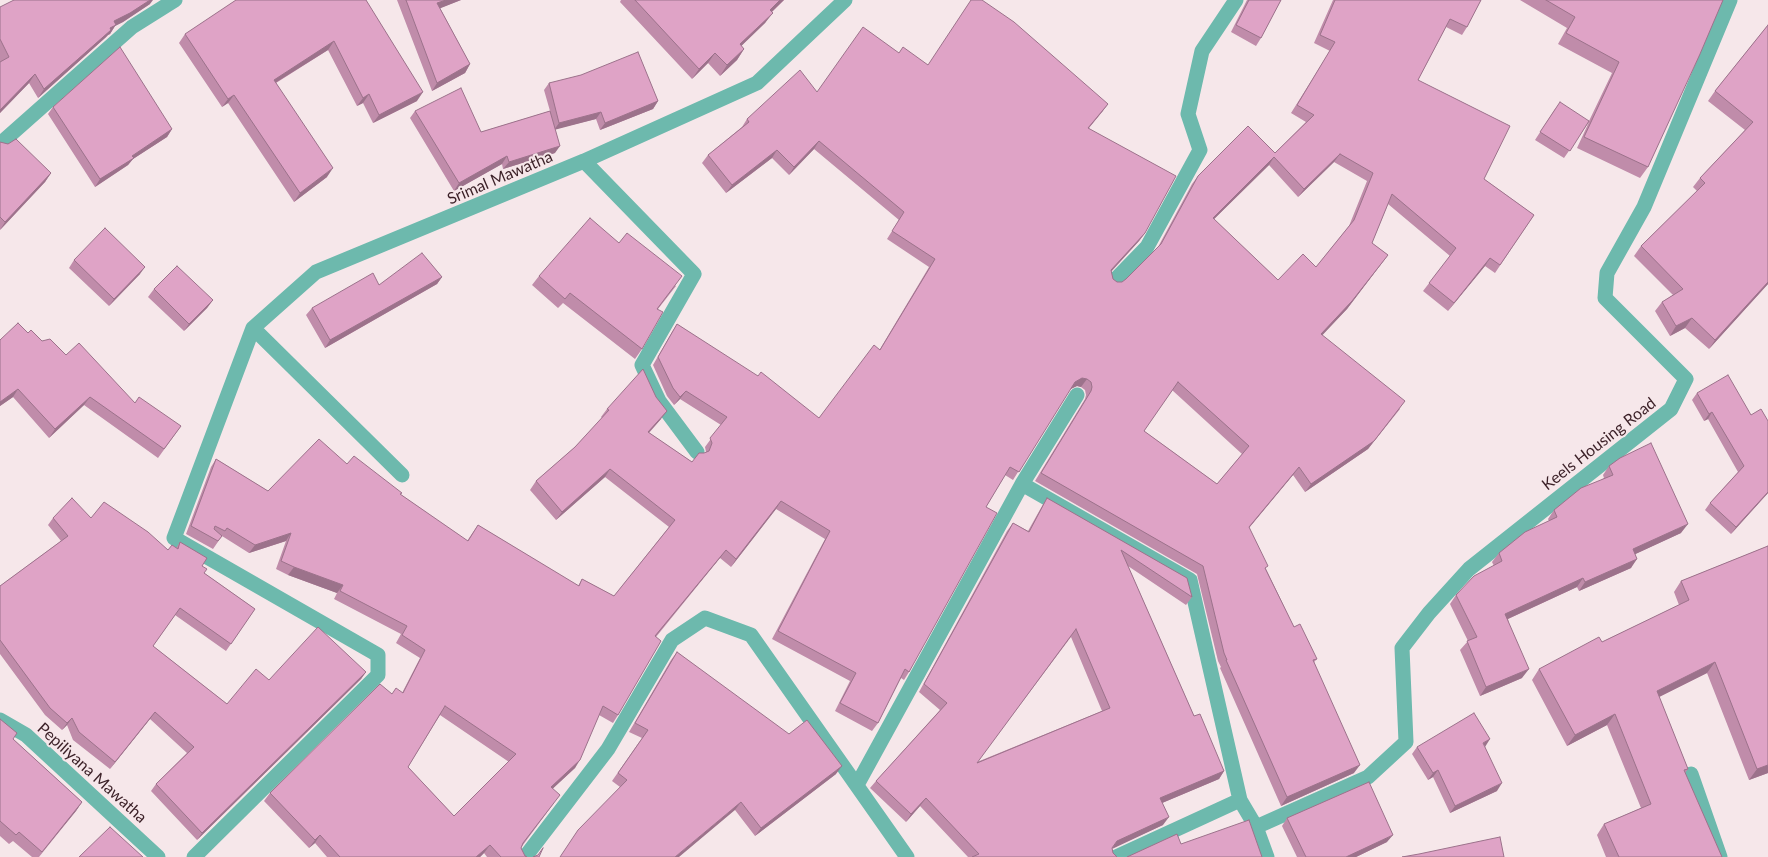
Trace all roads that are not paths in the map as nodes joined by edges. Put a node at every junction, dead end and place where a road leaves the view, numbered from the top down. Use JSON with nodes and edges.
{"nodes":[{"id":1,"x":175,"y":0,"type":"edge"},
{"id":2,"x":845,"y":0,"type":"edge"},
{"id":3,"x":1236,"y":0,"type":"edge"},
{"id":4,"x":1730,"y":0,"type":"edge"},
{"id":5,"x":0,"y":144,"type":"edge"},
{"id":6,"x":584,"y":161,"type":"junction"},
{"id":7,"x":1114,"y":281,"type":"edge"},
{"id":8,"x":253,"y":328,"type":"junction"},
{"id":9,"x":1077,"y":395,"type":"edge"},
{"id":10,"x":697,"y":452,"type":"edge"},
{"id":11,"x":402,"y":475,"type":"dead end"},
{"id":12,"x":1022,"y":484,"type":"junction"},
{"id":13,"x":0,"y":720,"type":"edge"},
{"id":14,"x":1691,"y":774,"type":"dead end"},
{"id":15,"x":857,"y":785,"type":"junction"},
{"id":16,"x":1240,"y":800,"type":"junction"},
{"id":17,"x":1256,"y":827,"type":"junction"},
{"id":18,"x":158,"y":857,"type":"edge"},
{"id":19,"x":194,"y":857,"type":"edge"},
{"id":20,"x":525,"y":857,"type":"edge"},
{"id":21,"x":907,"y":857,"type":"edge"},
{"id":22,"x":1116,"y":857,"type":"edge"},
{"id":23,"x":1267,"y":857,"type":"edge"},
{"id":24,"x":1720,"y":857,"type":"edge"}],
"edges":[{"from":1,"to":5,"type":"street"},
{"from":2,"to":6,"type":"street","name":"Srimal Mawatha"},
{"from":3,"to":7,"type":"street"},
{"from":4,"to":17,"type":"street","name":"Keels Housing Road"},
{"from":6,"to":8,"type":"street","name":"Srimal Mawatha"},
{"from":6,"to":10,"type":"street"},
{"from":8,"to":11,"type":"street"},
{"from":8,"to":19,"type":"street","name":"Srimal Mawatha"},
{"from":9,"to":12,"type":"street"},
{"from":12,"to":15,"type":"street"},
{"from":12,"to":16,"type":"street"},
{"from":13,"to":18,"type":"street","name":"Pepiliyana Mawatha"},
{"from":14,"to":24,"type":"street"},
{"from":15,"to":20,"type":"street"},
{"from":15,"to":21,"type":"street"},
{"from":16,"to":17,"type":"street"},
{"from":16,"to":22,"type":"street"},
{"from":17,"to":23,"type":"street"}]}
